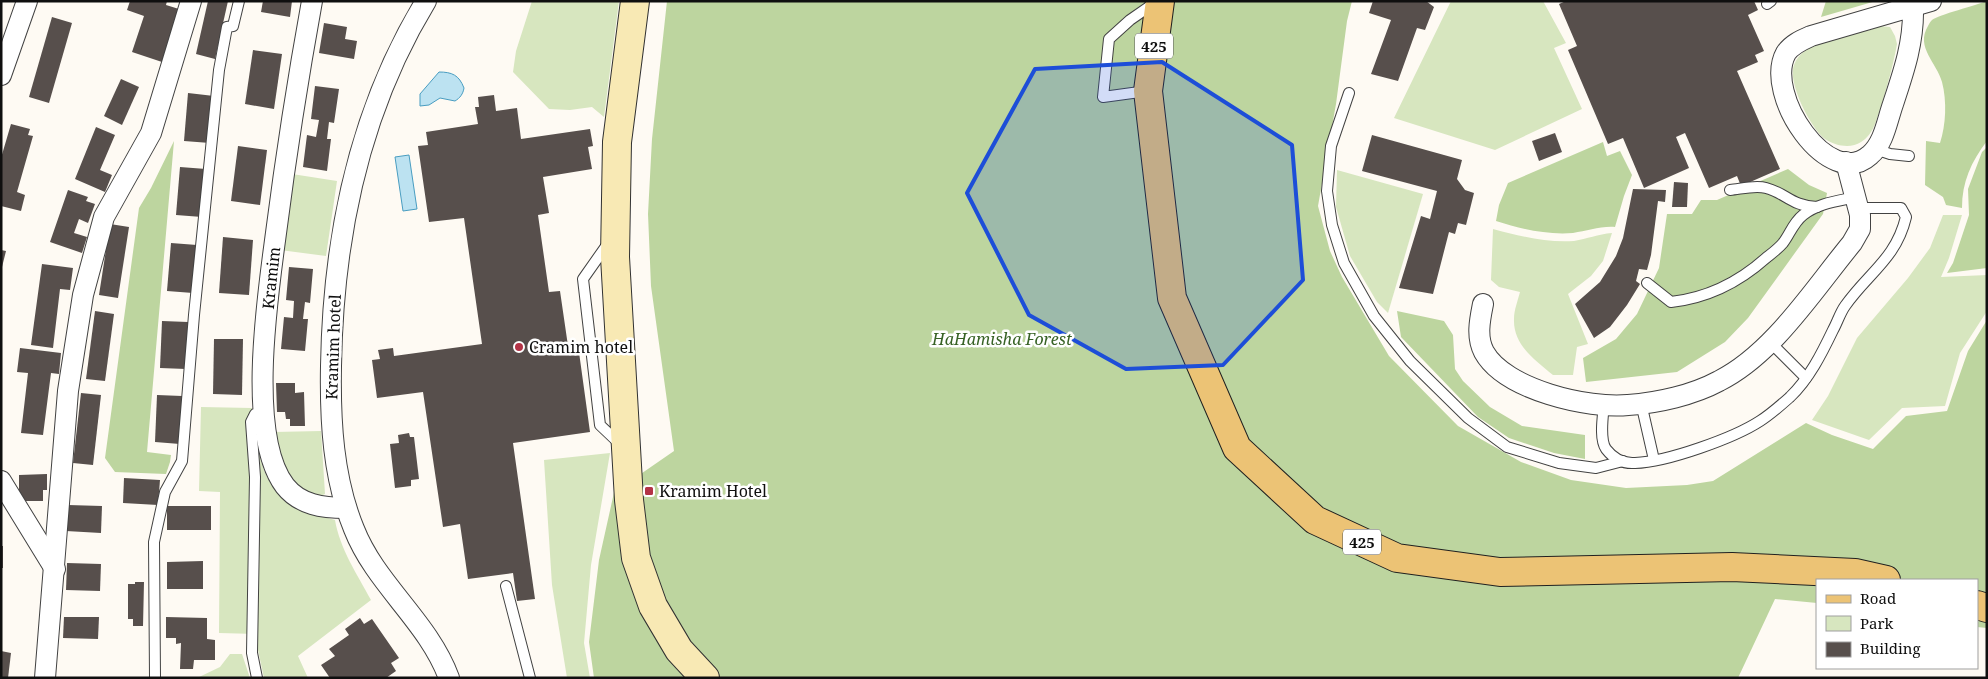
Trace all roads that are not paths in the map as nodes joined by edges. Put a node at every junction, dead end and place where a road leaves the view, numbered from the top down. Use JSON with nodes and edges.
{"nodes":[{"id":1,"x":27,"y":1,"type":"edge"},
{"id":2,"x":191,"y":1,"type":"edge"},
{"id":3,"x":239,"y":1,"type":"edge"},
{"id":4,"x":312,"y":1,"type":"edge"},
{"id":5,"x":426,"y":1,"type":"edge"},
{"id":6,"x":634,"y":1,"type":"edge"},
{"id":7,"x":1158,"y":1,"type":"edge"},
{"id":8,"x":1918,"y":3,"type":"edge"},
{"id":9,"x":1,"y":75,"type":"edge"},
{"id":10,"x":1148,"y":91,"type":"junction"},
{"id":11,"x":1349,"y":93,"type":"dead end"},
{"id":12,"x":1875,"y":149,"type":"junction"},
{"id":13,"x":1909,"y":156,"type":"dead end"},
{"id":14,"x":1846,"y":162,"type":"junction"},
{"id":15,"x":1730,"y":190,"type":"dead end"},
{"id":16,"x":1857,"y":203,"type":"junction"},
{"id":17,"x":1817,"y":207,"type":"junction"},
{"id":18,"x":1647,"y":283,"type":"dead end"},
{"id":19,"x":1483,"y":304,"type":"dead end"},
{"id":20,"x":1770,"y":343,"type":"junction"},
{"id":21,"x":1806,"y":378,"type":"junction"},
{"id":22,"x":1641,"y":403,"type":"junction"},
{"id":23,"x":1604,"y":404,"type":"junction"},
{"id":24,"x":264,"y":413,"type":"junction"},
{"id":25,"x":1654,"y":460,"type":"junction"},
{"id":26,"x":1623,"y":461,"type":"junction"},
{"id":27,"x":1,"y":481,"type":"edge"},
{"id":28,"x":346,"y":508,"type":"junction"},
{"id":29,"x":54,"y":569,"type":"junction"},
{"id":30,"x":1882,"y":579,"type":"edge"},
{"id":31,"x":506,"y":586,"type":"dead end"},
{"id":32,"x":45,"y":678,"type":"edge"},
{"id":33,"x":156,"y":678,"type":"edge"},
{"id":34,"x":257,"y":678,"type":"edge"},
{"id":35,"x":449,"y":678,"type":"edge"},
{"id":36,"x":530,"y":678,"type":"edge"},
{"id":37,"x":704,"y":678,"type":"edge"}],
"edges":[{"from":1,"to":9,"type":"street"},
{"from":2,"to":29,"type":"street"},
{"from":3,"to":33,"type":"lane"},
{"from":4,"to":24,"type":"street","name":"Kramim"},
{"from":5,"to":28,"type":"street","name":"Kramim hotel"},
{"from":6,"to":37,"type":"main road"},
{"from":7,"to":10,"type":"main road","number":"425"},
{"from":7,"to":10,"type":"lane"},
{"from":8,"to":12,"type":"street"},
{"from":8,"to":14,"type":"street"},
{"from":10,"to":30,"type":"main road","number":"425"},
{"from":11,"to":26,"type":"lane"},
{"from":12,"to":13,"type":"lane"},
{"from":12,"to":14,"type":"street"},
{"from":14,"to":16,"type":"street"},
{"from":15,"to":17,"type":"lane"},
{"from":16,"to":17,"type":"lane"},
{"from":16,"to":20,"type":"street"},
{"from":16,"to":21,"type":"lane"},
{"from":17,"to":18,"type":"lane"},
{"from":19,"to":23,"type":"street"},
{"from":20,"to":21,"type":"lane"},
{"from":20,"to":22,"type":"street"},
{"from":21,"to":25,"type":"lane"},
{"from":22,"to":23,"type":"street"},
{"from":22,"to":25,"type":"lane"},
{"from":23,"to":26,"type":"lane"},
{"from":24,"to":28,"type":"street","name":"Kramim"},
{"from":24,"to":34,"type":"lane"},
{"from":25,"to":26,"type":"lane"},
{"from":27,"to":29,"type":"street"},
{"from":28,"to":35,"type":"street","name":"Kramim hotel"},
{"from":29,"to":32,"type":"street"},
{"from":31,"to":36,"type":"lane"}]}
